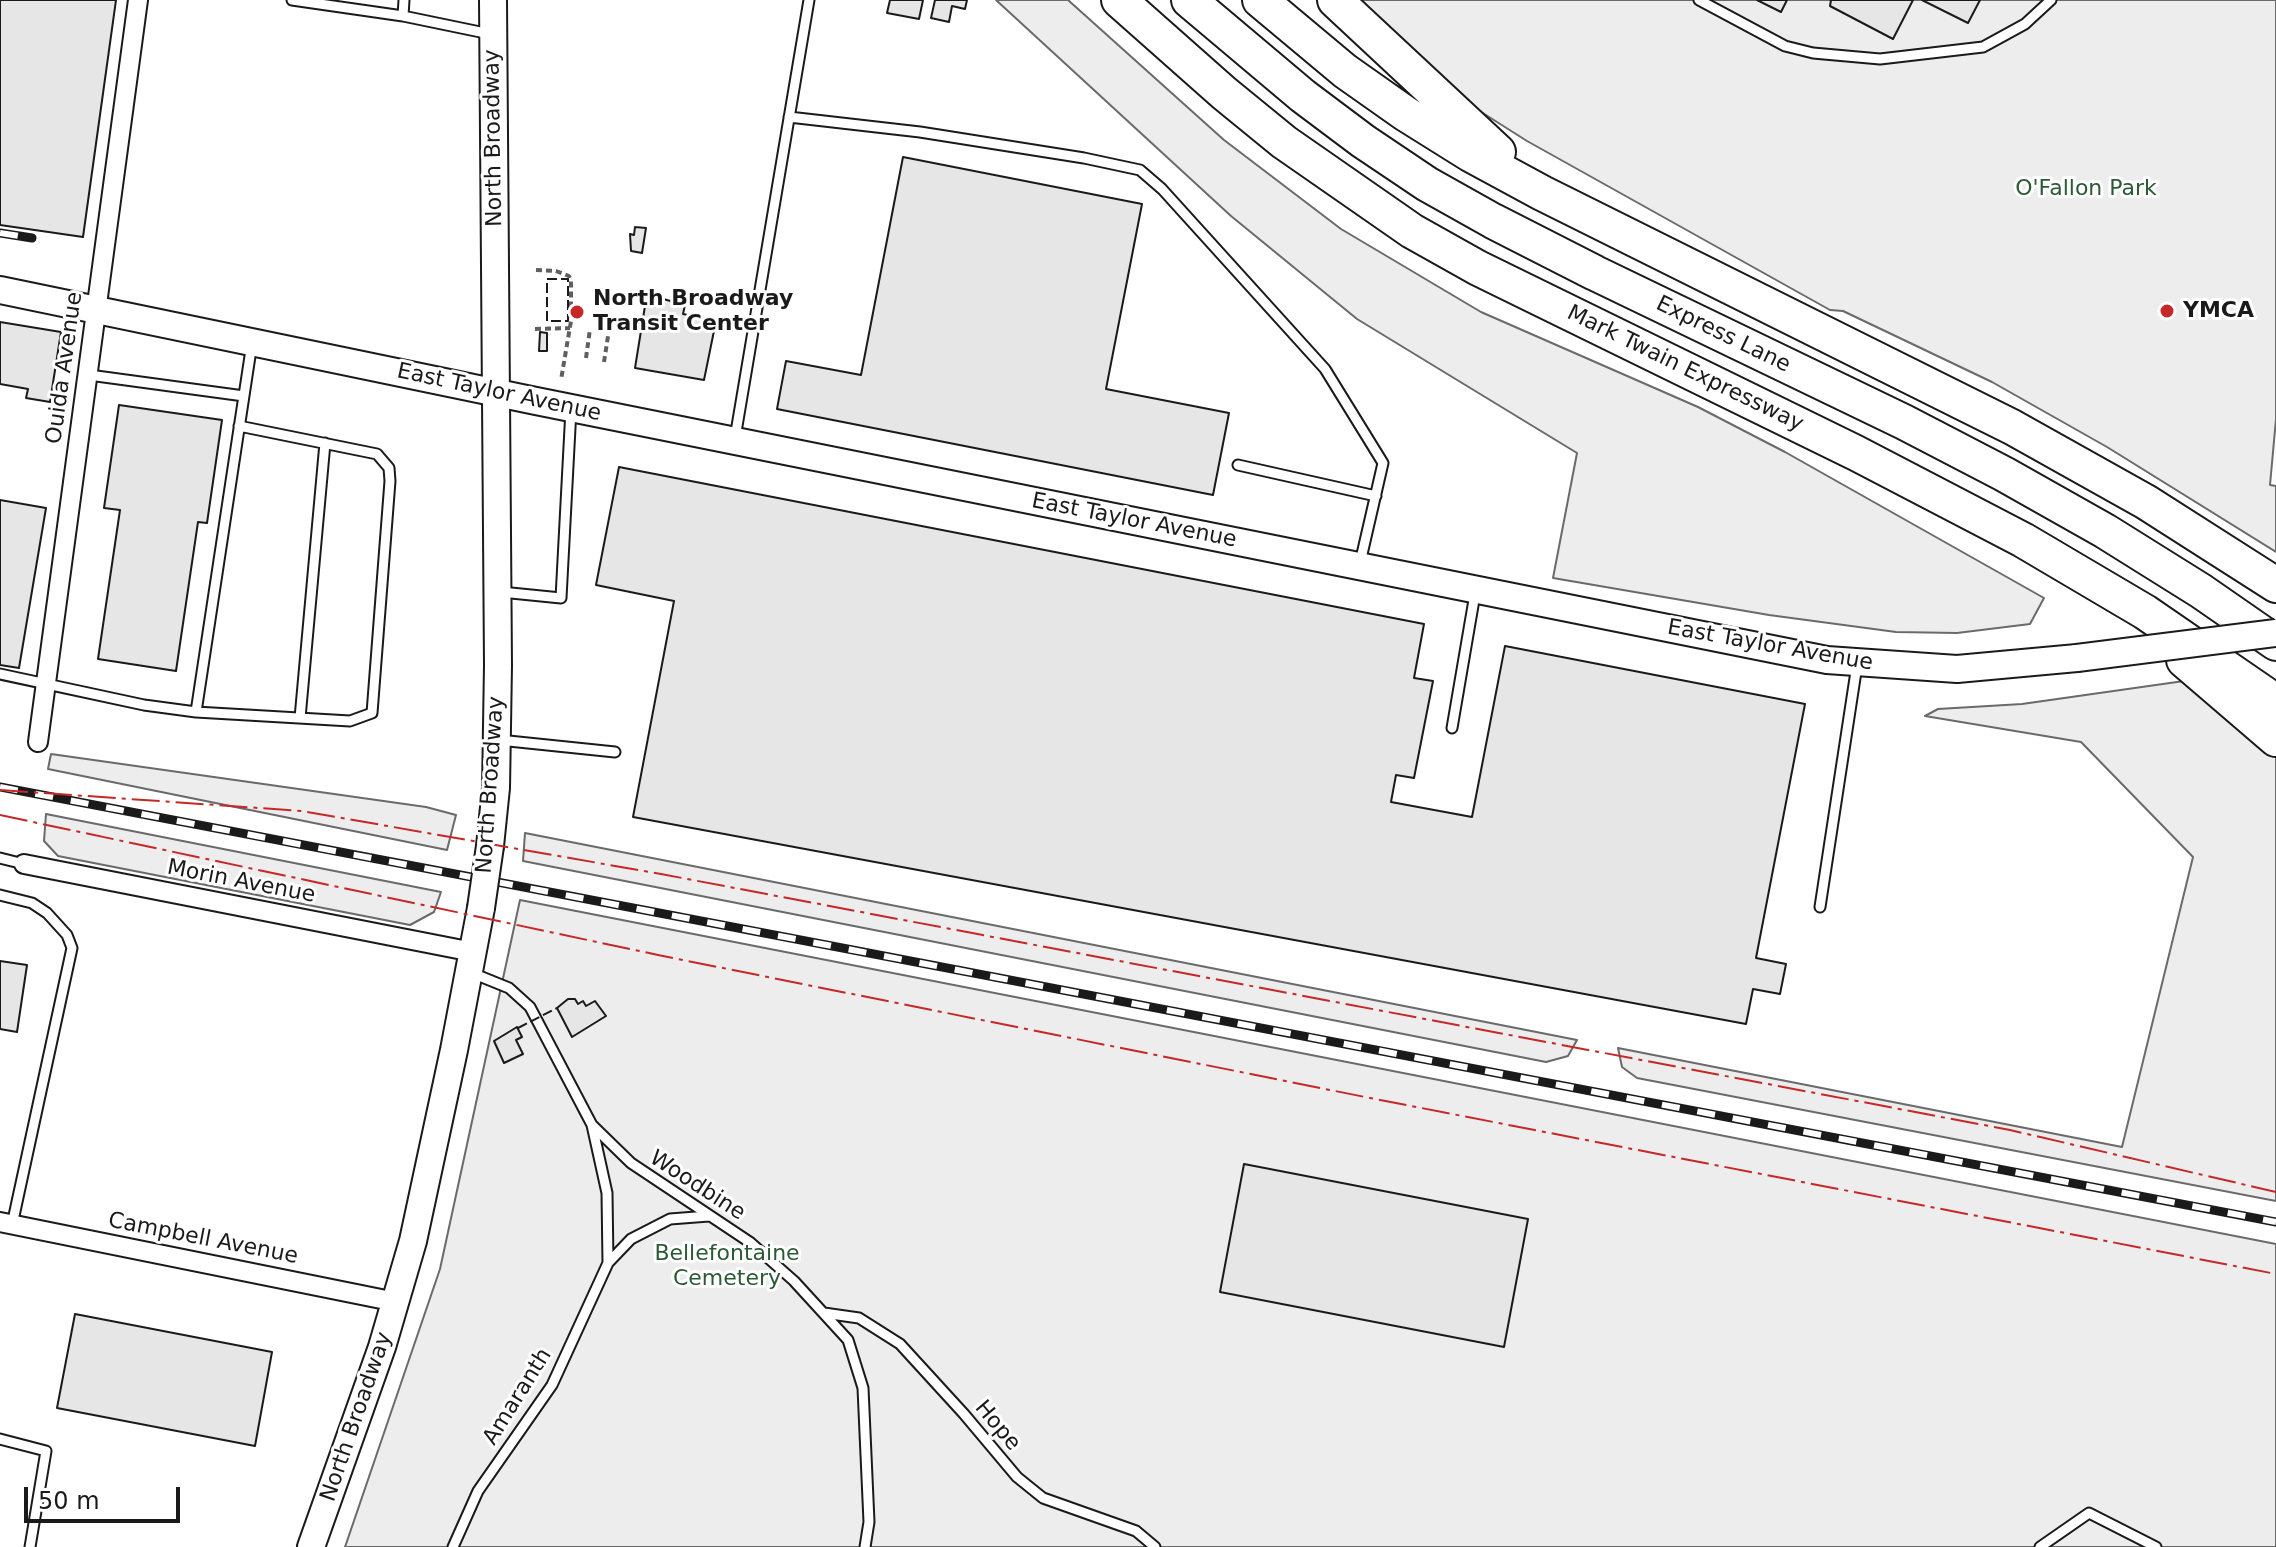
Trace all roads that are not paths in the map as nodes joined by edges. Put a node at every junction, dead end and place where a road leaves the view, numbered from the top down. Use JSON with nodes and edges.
{"nodes":[{"id":1,"x":138,"y":0,"type":"edge"},
{"id":2,"x":292,"y":0,"type":"edge"},
{"id":3,"x":404,"y":0,"type":"edge"},
{"id":4,"x":493,"y":0,"type":"edge"},
{"id":5,"x":809,"y":0,"type":"edge"},
{"id":6,"x":1106,"y":0,"type":"edge"},
{"id":7,"x":1119,"y":0,"type":"edge"},
{"id":8,"x":1189,"y":0,"type":"edge"},
{"id":9,"x":1260,"y":0,"type":"edge"},
{"id":10,"x":1335,"y":0,"type":"edge"},
{"id":11,"x":1699,"y":0,"type":"edge"},
{"id":12,"x":2051,"y":0,"type":"edge"},
{"id":13,"x":403,"y":16,"type":"junction"},
{"id":14,"x":493,"y":34,"type":"junction"},
{"id":15,"x":1167,"y":44,"type":"junction"},
{"id":16,"x":789,"y":117,"type":"junction"},
{"id":17,"x":1542,"y":193,"type":"junction"},
{"id":18,"x":0,"y":290,"type":"edge"},
{"id":19,"x":98,"y":310,"type":"junction"},
{"id":20,"x":252,"y":342,"type":"junction"},
{"id":21,"x":89,"y":375,"type":"junction"},
{"id":22,"x":496,"y":393,"type":"junction"},
{"id":23,"x":244,"y":396,"type":"junction"},
{"id":24,"x":571,"y":408,"type":"junction"},
{"id":25,"x":239,"y":426,"type":"junction"},
{"id":26,"x":735,"y":441,"type":"junction"},
{"id":27,"x":325,"y":443,"type":"junction"},
{"id":28,"x":1238,"y":465,"type":"dead end"},
{"id":29,"x":1376,"y":496,"type":"junction"},
{"id":30,"x":1359,"y":566,"type":"junction"},
{"id":31,"x":2090,"y":579,"type":"junction"},
{"id":32,"x":2276,"y":585,"type":"edge"},
{"id":33,"x":1476,"y":590,"type":"junction"},
{"id":34,"x":498,"y":592,"type":"junction"},
{"id":35,"x":2276,"y":633,"type":"edge"},
{"id":36,"x":2276,"y":643,"type":"edge"},
{"id":37,"x":1857,"y":664,"type":"junction"},
{"id":38,"x":0,"y":674,"type":"edge"},
{"id":39,"x":46,"y":682,"type":"junction"},
{"id":40,"x":2276,"y":702,"type":"edge"},
{"id":41,"x":196,"y":712,"type":"junction"},
{"id":42,"x":300,"y":718,"type":"junction"},
{"id":43,"x":1452,"y":728,"type":"dead end"},
{"id":44,"x":2276,"y":739,"type":"edge"},
{"id":45,"x":497,"y":740,"type":"junction"},
{"id":46,"x":38,"y":742,"type":"dead end"},
{"id":47,"x":615,"y":752,"type":"dead end"},
{"id":48,"x":0,"y":858,"type":"edge"},
{"id":49,"x":24,"y":864,"type":"joint"},
{"id":50,"x":0,"y":895,"type":"edge"},
{"id":51,"x":1820,"y":907,"type":"dead end"},
{"id":52,"x":471,"y":962,"type":"junction"},
{"id":53,"x":592,"y":1125,"type":"junction"},
{"id":54,"x":711,"y":1216,"type":"junction"},
{"id":55,"x":6,"y":1224,"type":"edge"},
{"id":56,"x":608,"y":1263,"type":"junction"},
{"id":57,"x":396,"y":1302,"type":"junction"},
{"id":58,"x":824,"y":1313,"type":"junction"},
{"id":59,"x":0,"y":1439,"type":"edge"},
{"id":60,"x":30,"y":1547,"type":"edge"},
{"id":61,"x":311,"y":1547,"type":"edge"},
{"id":62,"x":453,"y":1547,"type":"edge"},
{"id":63,"x":865,"y":1547,"type":"edge"},
{"id":64,"x":1155,"y":1547,"type":"edge"},
{"id":65,"x":2040,"y":1547,"type":"edge"},
{"id":66,"x":2156,"y":1547,"type":"edge"}],
"edges":[{"from":1,"to":19,"type":"street","name":"Ouida Avenue"},
{"from":2,"to":13,"type":"lane"},
{"from":3,"to":13,"type":"lane"},
{"from":4,"to":14,"type":"street","name":"North Broadway"},
{"from":5,"to":16,"type":"lane"},
{"from":6,"to":15,"type":"highway"},
{"from":7,"to":15,"type":"highway","name":"Mark Twain Expressway"},
{"from":8,"to":36,"type":"highway","name":"Express Lane"},
{"from":9,"to":17,"type":"highway"},
{"from":10,"to":17,"type":"highway"},
{"from":11,"to":12,"type":"lane"},
{"from":13,"to":14,"type":"lane"},
{"from":14,"to":22,"type":"street","name":"North Broadway"},
{"from":15,"to":31,"type":"highway","name":"Mark Twain Expressway"},
{"from":16,"to":26,"type":"lane"},
{"from":16,"to":29,"type":"lane"},
{"from":17,"to":32,"type":"highway"},
{"from":18,"to":19,"type":"street","name":"East Taylor Avenue"},
{"from":19,"to":20,"type":"street","name":"East Taylor Avenue"},
{"from":19,"to":21,"type":"street","name":"Ouida Avenue"},
{"from":20,"to":22,"type":"street","name":"East Taylor Avenue"},
{"from":20,"to":23,"type":"lane"},
{"from":21,"to":23,"type":"lane"},
{"from":21,"to":39,"type":"street","name":"Ouida Avenue"},
{"from":22,"to":24,"type":"street","name":"East Taylor Avenue"},
{"from":22,"to":34,"type":"street","name":"North Broadway"},
{"from":23,"to":25,"type":"lane"},
{"from":24,"to":26,"type":"street","name":"East Taylor Avenue"},
{"from":24,"to":34,"type":"lane"},
{"from":25,"to":27,"type":"lane"},
{"from":25,"to":41,"type":"lane"},
{"from":26,"to":30,"type":"street","name":"East Taylor Avenue"},
{"from":27,"to":42,"type":"lane"},
{"from":27,"to":42,"type":"lane"},
{"from":28,"to":29,"type":"lane"},
{"from":29,"to":30,"type":"lane"},
{"from":30,"to":33,"type":"street","name":"East Taylor Avenue"},
{"from":31,"to":40,"type":"highway","name":"Mark Twain Expressway"},
{"from":31,"to":44,"type":"highway"},
{"from":33,"to":37,"type":"street","name":"East Taylor Avenue"},
{"from":33,"to":43,"type":"lane"},
{"from":34,"to":45,"type":"street","name":"North Broadway"},
{"from":35,"to":37,"type":"street","name":"East Taylor Avenue","bridge":true},
{"from":37,"to":51,"type":"lane"},
{"from":38,"to":39,"type":"lane"},
{"from":39,"to":41,"type":"lane"},
{"from":39,"to":46,"type":"street","name":"Ouida Avenue"},
{"from":41,"to":42,"type":"lane"},
{"from":45,"to":47,"type":"lane"},
{"from":45,"to":52,"type":"street","name":"North Broadway","bridge":true},
{"from":48,"to":49,"type":"lane","name":"Morin Avenue"},
{"from":49,"to":52,"type":"street","name":"Morin Avenue"},
{"from":50,"to":55,"type":"lane"},
{"from":52,"to":53,"type":"lane","name":"Woodbine"},
{"from":52,"to":57,"type":"street","name":"North Broadway"},
{"from":53,"to":54,"type":"lane","name":"Woodbine"},
{"from":53,"to":56,"type":"lane","name":"Amaranth"},
{"from":54,"to":56,"type":"lane","name":"Amaranth"},
{"from":54,"to":58,"type":"lane","name":"Woodbine"},
{"from":55,"to":57,"type":"street","name":"Campbell Avenue"},
{"from":56,"to":62,"type":"lane","name":"Amaranth"},
{"from":57,"to":61,"type":"street","name":"North Broadway"},
{"from":58,"to":63,"type":"lane","name":"Woodbine"},
{"from":58,"to":64,"type":"lane","name":"Hope"},
{"from":59,"to":60,"type":"lane"},
{"from":65,"to":66,"type":"lane"}]}
